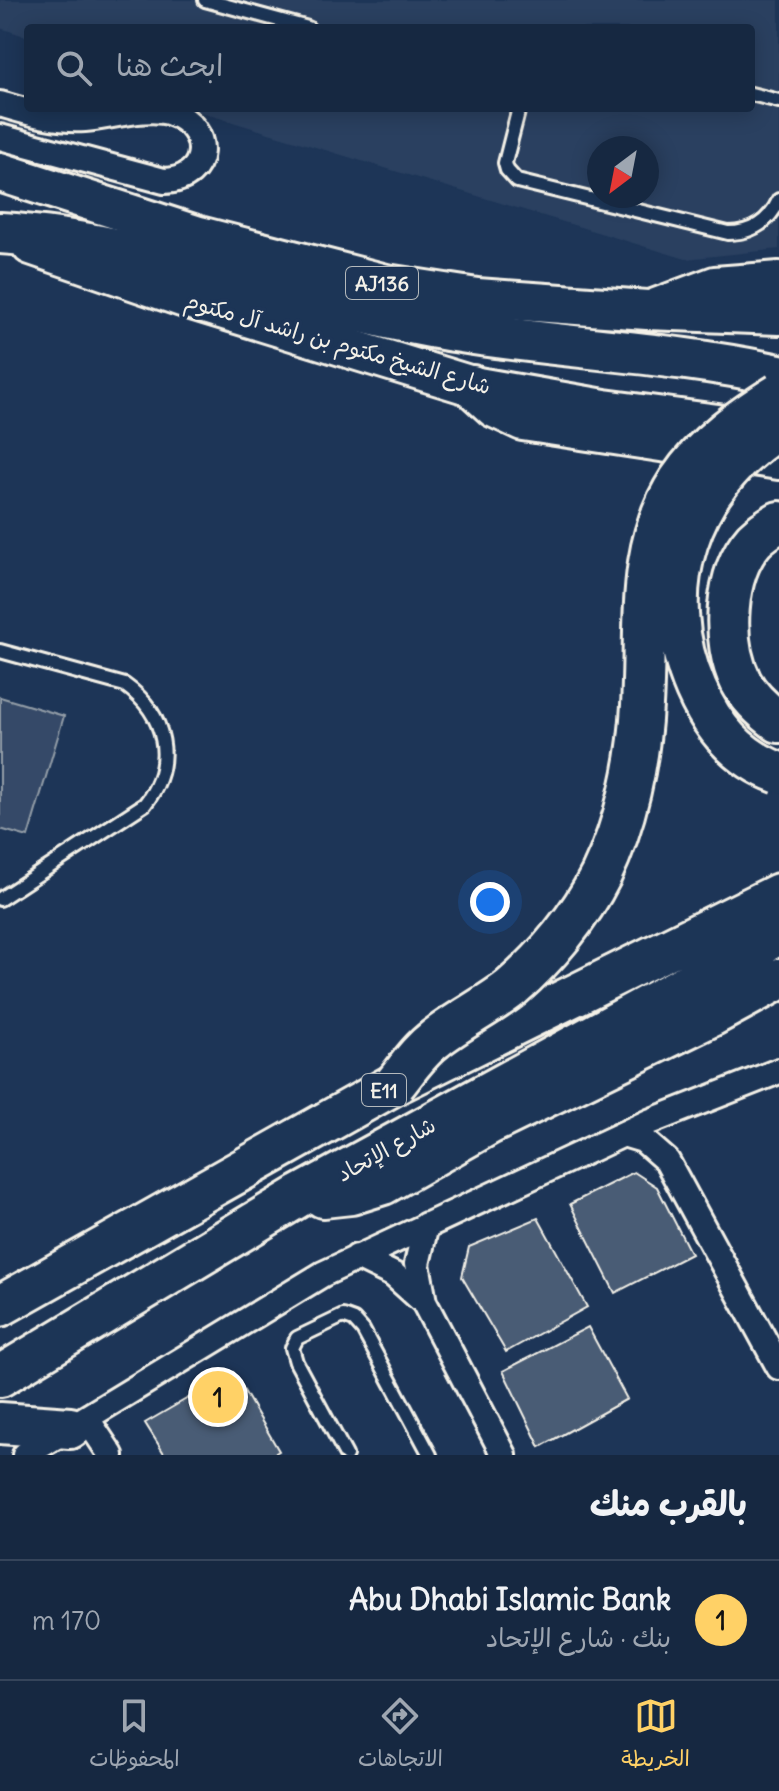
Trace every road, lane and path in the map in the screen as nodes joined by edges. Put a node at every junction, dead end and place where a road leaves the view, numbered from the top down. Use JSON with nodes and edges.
{"nodes":[{"id":1,"x":205,"y":0,"type":"edge"},
{"id":2,"x":293,"y":24,"type":"edge"},
{"id":3,"x":755,"y":95,"type":"edge"},
{"id":4,"x":779,"y":101,"type":"edge"},
{"id":5,"x":0,"y":104,"type":"edge"},
{"id":6,"x":24,"y":110,"type":"edge"},
{"id":7,"x":31,"y":112,"type":"edge"},
{"id":8,"x":140,"y":112,"type":"edge"},
{"id":9,"x":170,"y":112,"type":"edge"},
{"id":10,"x":518,"y":112,"type":"edge"},
{"id":11,"x":0,"y":137,"type":"edge"},
{"id":12,"x":0,"y":172,"type":"edge"},
{"id":13,"x":779,"y":200,"type":"edge"},
{"id":14,"x":0,"y":233,"type":"edge"},
{"id":15,"x":779,"y":279,"type":"edge"},
{"id":16,"x":647,"y":310,"type":"junction"},
{"id":17,"x":779,"y":315,"type":"edge"},
{"id":18,"x":779,"y":375,"type":"edge"},
{"id":19,"x":472,"y":386,"type":"junction"},
{"id":20,"x":779,"y":394,"type":"edge"},
{"id":21,"x":779,"y":430,"type":"edge"},
{"id":22,"x":779,"y":459,"type":"edge"},
{"id":23,"x":779,"y":522,"type":"edge"},
{"id":24,"x":0,"y":651,"type":"edge"},
{"id":25,"x":779,"y":722,"type":"edge"},
{"id":26,"x":779,"y":773,"type":"edge"},
{"id":27,"x":779,"y":894,"type":"edge"},
{"id":28,"x":0,"y":899,"type":"edge"},
{"id":29,"x":779,"y":934,"type":"edge"},
{"id":30,"x":779,"y":979,"type":"edge"},
{"id":31,"x":779,"y":994,"type":"edge"},
{"id":32,"x":713,"y":1015,"type":"junction"},
{"id":33,"x":779,"y":1071,"type":"edge"},
{"id":34,"x":395,"y":1084,"type":"junction"},
{"id":35,"x":686,"y":1107,"type":"junction"},
{"id":36,"x":623,"y":1134,"type":"junction"},
{"id":37,"x":667,"y":1161,"type":"junction"},
{"id":38,"x":301,"y":1195,"type":"junction"},
{"id":39,"x":426,"y":1225,"type":"junction"},
{"id":40,"x":357,"y":1257,"type":"junction"},
{"id":41,"x":424,"y":1302,"type":"junction"},
{"id":42,"x":0,"y":1306,"type":"edge"},
{"id":43,"x":779,"y":1367,"type":"edge"},
{"id":44,"x":11,"y":1369,"type":"edge"},
{"id":45,"x":0,"y":1423,"type":"edge"},
{"id":46,"x":79,"y":1424,"type":"junction"},
{"id":47,"x":25,"y":1455,"type":"edge"},
{"id":48,"x":111,"y":1455,"type":"edge"},
{"id":49,"x":346,"y":1455,"type":"edge"},
{"id":50,"x":430,"y":1455,"type":"edge"},
{"id":51,"x":504,"y":1455,"type":"edge"}],
"edges":[{"from":1,"to":2,"type":"lane"},
{"from":3,"to":4,"type":"lane"},
{"from":5,"to":6,"type":"street"},
{"from":7,"to":8,"type":"street"},
{"from":9,"to":11,"type":"street"},
{"from":10,"to":13,"type":"lane"},
{"from":12,"to":16,"type":"main road","number":"AJ136"},
{"from":14,"to":18,"type":"highway"},
{"from":14,"to":19,"type":"main road","name":"شارع الشيخ مكتوم بن راشد آل مكتوم"},
{"from":15,"to":16,"type":"main road"},
{"from":16,"to":17,"type":"main road","number":"AJ136"},
{"from":19,"to":21,"type":"main road","name":"شارع الشيخ مكتوم بن راشد آل مكتوم"},
{"from":19,"to":22,"type":"highway"},
{"from":20,"to":34,"type":"highway","bridge":true},
{"from":21,"to":26,"type":"highway","bridge":true},
{"from":23,"to":25,"type":"highway"},
{"from":24,"to":28,"type":"lane"},
{"from":27,"to":34,"type":"highway","number":"E11"},
{"from":29,"to":38,"type":"highway","name":"شارع الإتحاد","number":"E11"},
{"from":30,"to":32,"type":"highway"},
{"from":31,"to":32,"type":"highway"},
{"from":32,"to":38,"type":"highway"},
{"from":33,"to":35,"type":"street"},
{"from":34,"to":42,"type":"highway","number":"E11"},
{"from":35,"to":36,"type":"street"},
{"from":35,"to":37,"type":"street"},
{"from":36,"to":37,"type":"street"},
{"from":36,"to":39,"type":"street"},
{"from":37,"to":43,"type":"street"},
{"from":38,"to":44,"type":"highway","name":"شارع الإتحاد","number":"E11"},
{"from":39,"to":40,"type":"street"},
{"from":39,"to":41,"type":"street"},
{"from":40,"to":41,"type":"street"},
{"from":40,"to":46,"type":"street"},
{"from":41,"to":51,"type":"street"},
{"from":45,"to":46,"type":"highway"},
{"from":46,"to":47,"type":"street"},
{"from":46,"to":48,"type":"street"},
{"from":49,"to":50,"type":"lane"}]}
